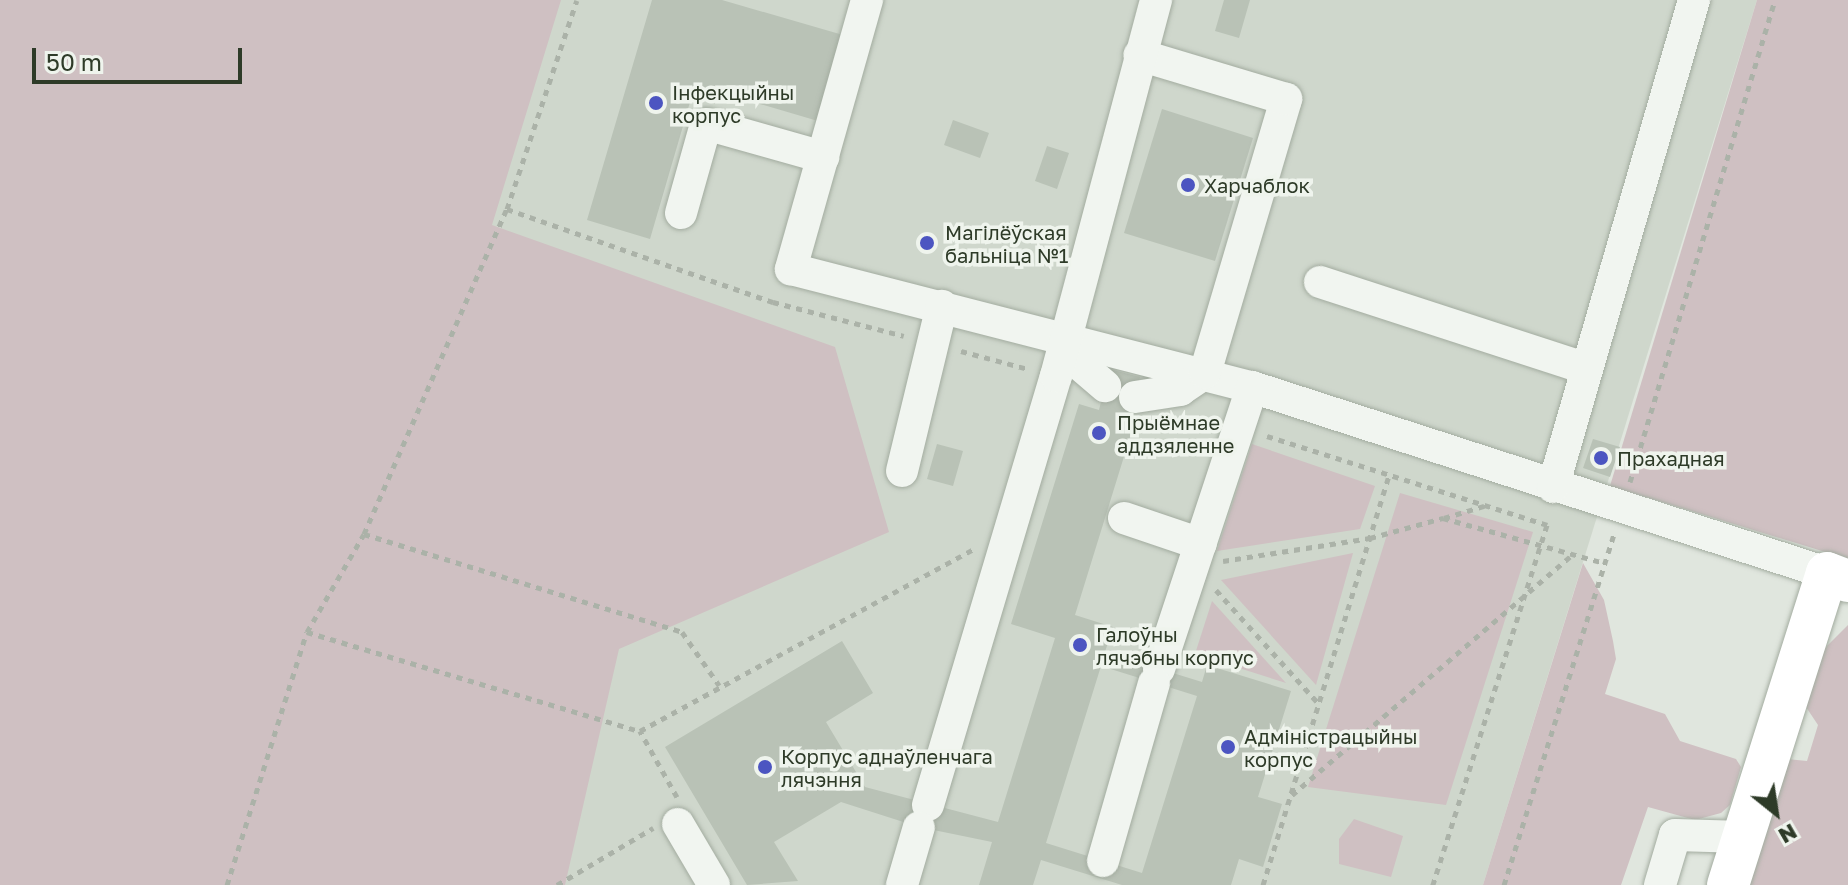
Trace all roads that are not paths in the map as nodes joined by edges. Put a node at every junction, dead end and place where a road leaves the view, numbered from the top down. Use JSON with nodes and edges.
{"nodes":[{"id":1,"x":867,"y":0,"type":"edge"},
{"id":2,"x":1156,"y":0,"type":"edge"},
{"id":3,"x":1694,"y":0,"type":"edge"},
{"id":4,"x":1139,"y":55,"type":"junction"},
{"id":5,"x":823,"y":157,"type":"junction"},
{"id":6,"x":681,"y":213,"type":"dead end"},
{"id":7,"x":1320,"y":282,"type":"dead end"},
{"id":8,"x":942,"y":306,"type":"junction"},
{"id":9,"x":1066,"y":336,"type":"junction"},
{"id":10,"x":1584,"y":368,"type":"junction"},
{"id":11,"x":1205,"y":373,"type":"junction"},
{"id":12,"x":1105,"y":386,"type":"dead end"},
{"id":13,"x":1252,"y":387,"type":"junction"},
{"id":14,"x":1135,"y":397,"type":"dead end"},
{"id":15,"x":902,"y":471,"type":"dead end"},
{"id":16,"x":1553,"y":487,"type":"junction"},
{"id":17,"x":1124,"y":518,"type":"dead end"},
{"id":18,"x":1197,"y":554,"type":"junction"},
{"id":19,"x":1838,"y":577,"type":"edge"},
{"id":20,"x":674,"y":819,"type":"road end"},
{"id":21,"x":1744,"y":837,"type":"junction"},
{"id":22,"x":1098,"y":875,"type":"edge"},
{"id":23,"x":714,"y":885,"type":"edge"},
{"id":24,"x":902,"y":885,"type":"edge"},
{"id":25,"x":1660,"y":885,"type":"edge"},
{"id":26,"x":1728,"y":885,"type":"edge"}],
"edges":[{"from":1,"to":5,"type":"lane"},
{"from":2,"to":4,"type":"lane"},
{"from":3,"to":10,"type":"lane"},
{"from":4,"to":9,"type":"lane"},
{"from":4,"to":11,"type":"lane"},
{"from":5,"to":6,"type":"lane"},
{"from":5,"to":8,"type":"lane"},
{"from":7,"to":10,"type":"lane"},
{"from":8,"to":9,"type":"lane"},
{"from":8,"to":15,"type":"lane"},
{"from":9,"to":11,"type":"lane"},
{"from":9,"to":12,"type":"lane"},
{"from":9,"to":24,"type":"lane"},
{"from":10,"to":16,"type":"lane"},
{"from":11,"to":13,"type":"lane"},
{"from":11,"to":14,"type":"lane"},
{"from":13,"to":16,"type":"lane"},
{"from":13,"to":18,"type":"lane"},
{"from":16,"to":19,"type":"lane"},
{"from":17,"to":18,"type":"lane"},
{"from":18,"to":22,"type":"lane"},
{"from":19,"to":21,"type":"main road"},
{"from":20,"to":23,"type":"lane"},
{"from":21,"to":25,"type":"lane"},
{"from":21,"to":26,"type":"main road"}]}
